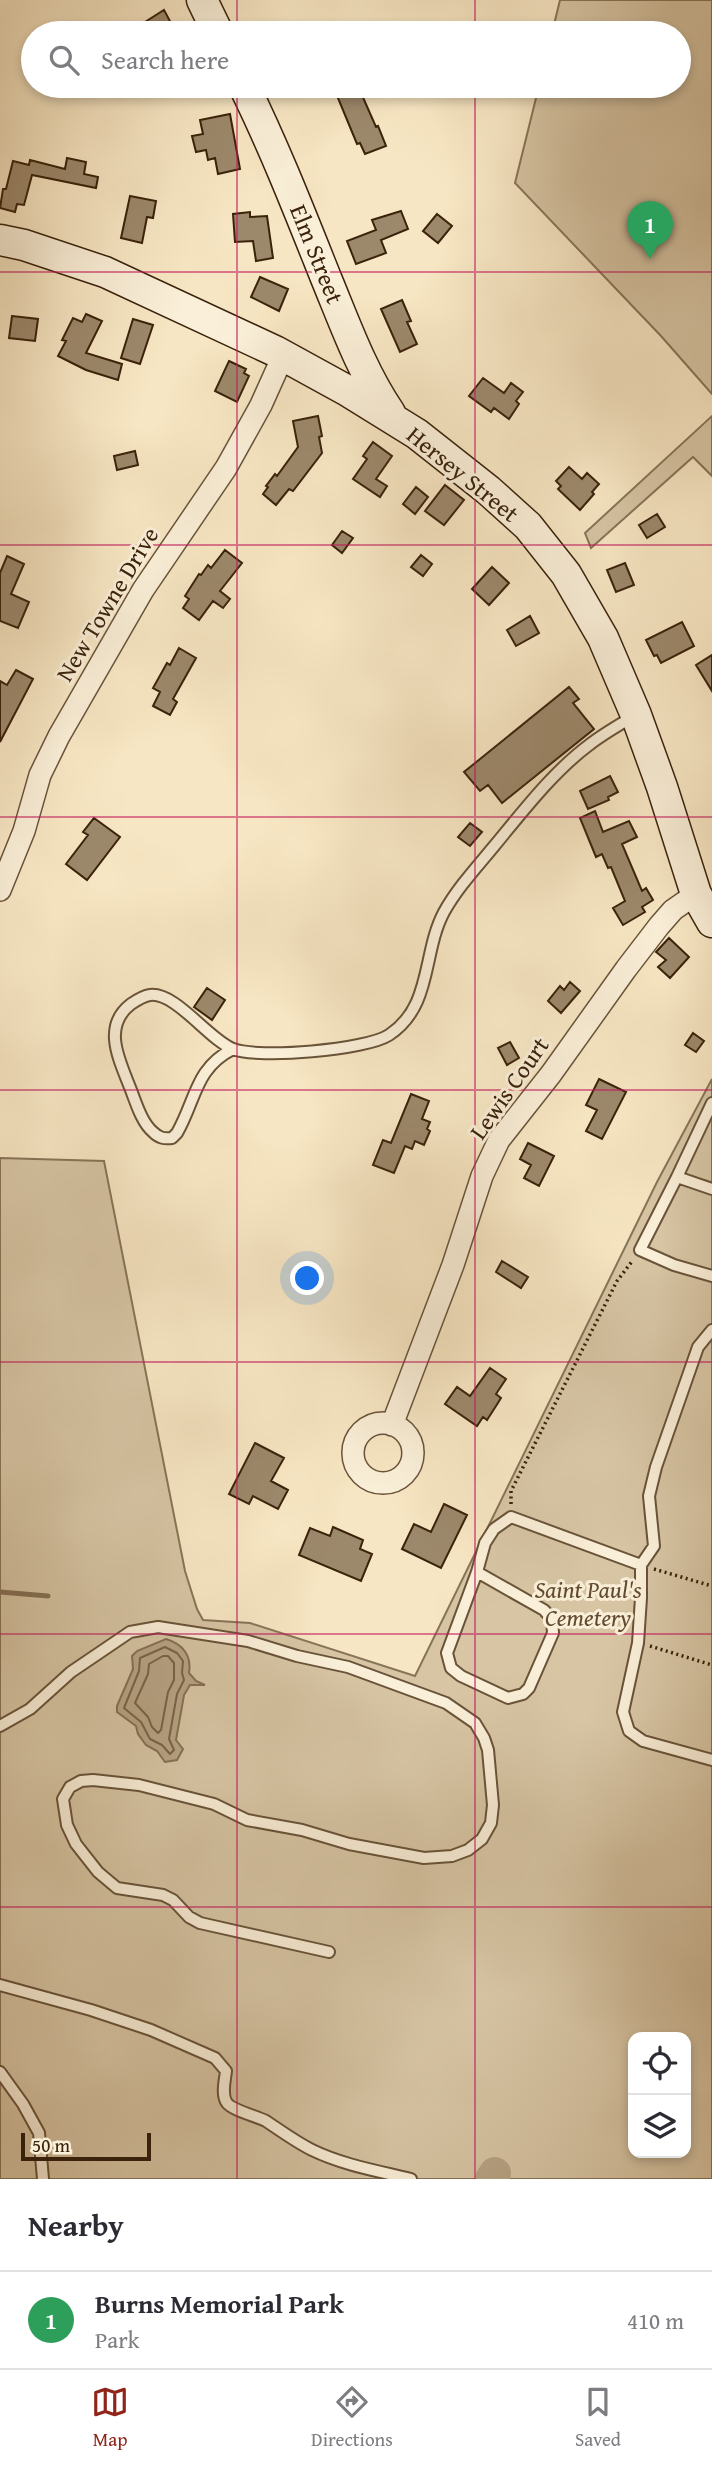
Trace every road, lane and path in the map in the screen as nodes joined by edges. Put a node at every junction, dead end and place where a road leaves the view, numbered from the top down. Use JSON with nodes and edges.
{"nodes":[{"id":1,"x":202,"y":0,"type":"edge"},
{"id":2,"x":212,"y":21,"type":"edge"},
{"id":3,"x":249,"y":98,"type":"edge"},
{"id":4,"x":0,"y":240,"type":"edge"},
{"id":5,"x":356,"y":350,"type":"junction"},
{"id":6,"x":283,"y":356,"type":"junction"},
{"id":7,"x":316,"y":374,"type":"junction"},
{"id":8,"x":394,"y":419,"type":"junction"},
{"id":9,"x":636,"y":715,"type":"junction"},
{"id":10,"x":0,"y":890,"type":"edge"},
{"id":11,"x":696,"y":894,"type":"junction"},
{"id":12,"x":712,"y":922,"type":"edge"},
{"id":13,"x":233,"y":1049,"type":"junction"},
{"id":14,"x":712,"y":1103,"type":"edge"},
{"id":15,"x":677,"y":1177,"type":"junction"},
{"id":16,"x":712,"y":1189,"type":"edge"},
{"id":17,"x":640,"y":1250,"type":"junction"},
{"id":18,"x":712,"y":1276,"type":"edge"},
{"id":19,"x":712,"y":1330,"type":"edge"},
{"id":20,"x":392,"y":1424,"type":"dead end"},
{"id":21,"x":511,"y":1517,"type":"junction"},
{"id":22,"x":640,"y":1565,"type":"junction"},
{"id":23,"x":477,"y":1572,"type":"junction"},
{"id":24,"x":712,"y":1586,"type":"edge"},
{"id":25,"x":638,"y":1643,"type":"junction"},
{"id":26,"x":712,"y":1665,"type":"edge"},
{"id":27,"x":0,"y":1726,"type":"edge"},
{"id":28,"x":712,"y":1760,"type":"edge"},
{"id":29,"x":329,"y":1952,"type":"dead end"},
{"id":30,"x":0,"y":1985,"type":"edge"},
{"id":31,"x":0,"y":2073,"type":"edge"},
{"id":32,"x":43,"y":2179,"type":"edge"},
{"id":33,"x":411,"y":2179,"type":"edge"}],
"edges":[{"from":1,"to":2,"type":"street"},
{"from":3,"to":5,"type":"street","name":"Elm Street"},
{"from":4,"to":6,"type":"street","name":"Hersey Street"},
{"from":5,"to":7,"type":"street"},
{"from":5,"to":8,"type":"street","name":"Elm Street"},
{"from":6,"to":7,"type":"street","name":"Hersey Street"},
{"from":6,"to":10,"type":"street","name":"New Towne Drive"},
{"from":7,"to":8,"type":"street","name":"Hersey Street"},
{"from":8,"to":9,"type":"street","name":"Hersey Street"},
{"from":9,"to":11,"type":"street","name":"Hersey Street"},
{"from":9,"to":13,"type":"lane"},
{"from":11,"to":12,"type":"street","name":"Hersey Street"},
{"from":11,"to":20,"type":"street","name":"Lewis Court"},
{"from":13,"to":13,"type":"lane"},
{"from":14,"to":15,"type":"lane"},
{"from":15,"to":16,"type":"lane"},
{"from":15,"to":17,"type":"lane"},
{"from":17,"to":18,"type":"lane"},
{"from":17,"to":21,"type":"path"},
{"from":19,"to":22,"type":"lane"},
{"from":21,"to":22,"type":"lane"},
{"from":21,"to":23,"type":"lane"},
{"from":22,"to":24,"type":"path"},
{"from":22,"to":25,"type":"lane"},
{"from":23,"to":23,"type":"lane"},
{"from":25,"to":26,"type":"path"},
{"from":25,"to":28,"type":"lane"},
{"from":27,"to":29,"type":"lane"},
{"from":30,"to":33,"type":"lane"},
{"from":31,"to":32,"type":"lane"}]}
